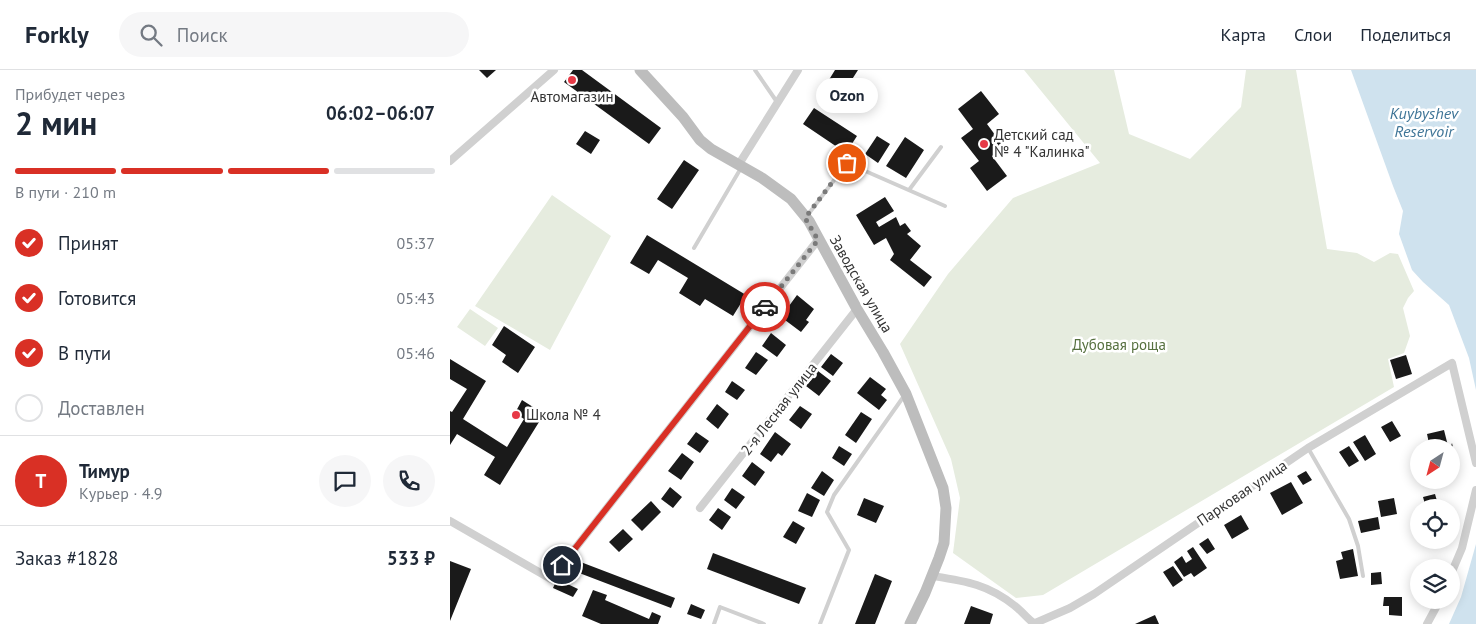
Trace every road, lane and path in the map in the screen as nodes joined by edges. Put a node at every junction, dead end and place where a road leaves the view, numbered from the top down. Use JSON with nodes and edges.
{"nodes":[{"id":1,"x":554,"y":70,"type":"edge"},
{"id":2,"x":640,"y":70,"type":"edge"},
{"id":3,"x":755,"y":70,"type":"edge"},
{"id":4,"x":798,"y":70,"type":"edge"},
{"id":5,"x":777,"y":102,"type":"junction"},
{"id":6,"x":941,"y":147,"type":"dead end"},
{"id":7,"x":450,"y":161,"type":"edge"},
{"id":8,"x":741,"y":165,"type":"junction"},
{"id":9,"x":909,"y":190,"type":"junction"},
{"id":10,"x":945,"y":206,"type":"dead end"},
{"id":11,"x":805,"y":218,"type":"junction"},
{"id":12,"x":818,"y":240,"type":"junction"},
{"id":13,"x":694,"y":248,"type":"dead end"},
{"id":14,"x":857,"y":309,"type":"junction"},
{"id":15,"x":906,"y":394,"type":"junction"},
{"id":16,"x":1308,"y":448,"type":"junction"},
{"id":17,"x":1476,"y":462,"type":"edge"},
{"id":18,"x":1476,"y":490,"type":"edge"},
{"id":19,"x":700,"y":508,"type":"dead end"},
{"id":20,"x":450,"y":521,"type":"edge"},
{"id":21,"x":1457,"y":559,"type":"edge"},
{"id":22,"x":932,"y":576,"type":"junction"},
{"id":23,"x":1364,"y":576,"type":"dead end"},
{"id":24,"x":1435,"y":609,"type":"edge"},
{"id":25,"x":714,"y":624,"type":"edge"},
{"id":26,"x":764,"y":624,"type":"edge"},
{"id":27,"x":820,"y":624,"type":"edge"},
{"id":28,"x":910,"y":624,"type":"edge"},
{"id":29,"x":1034,"y":624,"type":"edge"},
{"id":30,"x":1427,"y":624,"type":"edge"}],
"edges":[{"from":1,"to":7,"type":"street"},
{"from":2,"to":8,"type":"main road","name":"Заводская улица"},
{"from":3,"to":5,"type":"lane"},
{"from":4,"to":5,"type":"street"},
{"from":5,"to":8,"type":"street"},
{"from":6,"to":9,"type":"lane"},
{"from":8,"to":11,"type":"main road","name":"Заводская улица"},
{"from":8,"to":13,"type":"lane"},
{"from":9,"to":10,"type":"lane"},
{"from":9,"to":11,"type":"lane"},
{"from":11,"to":12,"type":"main road","name":"Заводская улица"},
{"from":12,"to":14,"type":"main road","name":"Заводская улица"},
{"from":12,"to":20,"type":"street"},
{"from":14,"to":15,"type":"main road","name":"Заводская улица"},
{"from":14,"to":19,"type":"street","name":"2-я Лесная улица"},
{"from":15,"to":22,"type":"main road","name":"Заводская улица"},
{"from":15,"to":27,"type":"lane"},
{"from":16,"to":17,"type":"street","name":"Парковая улица"},
{"from":16,"to":23,"type":"lane"},
{"from":16,"to":29,"type":"street","name":"Парковая улица"},
{"from":18,"to":21,"type":"street"},
{"from":22,"to":28,"type":"main road","name":"Заводская улица"},
{"from":22,"to":29,"type":"street"},
{"from":24,"to":30,"type":"street"},
{"from":25,"to":26,"type":"lane"}]}
